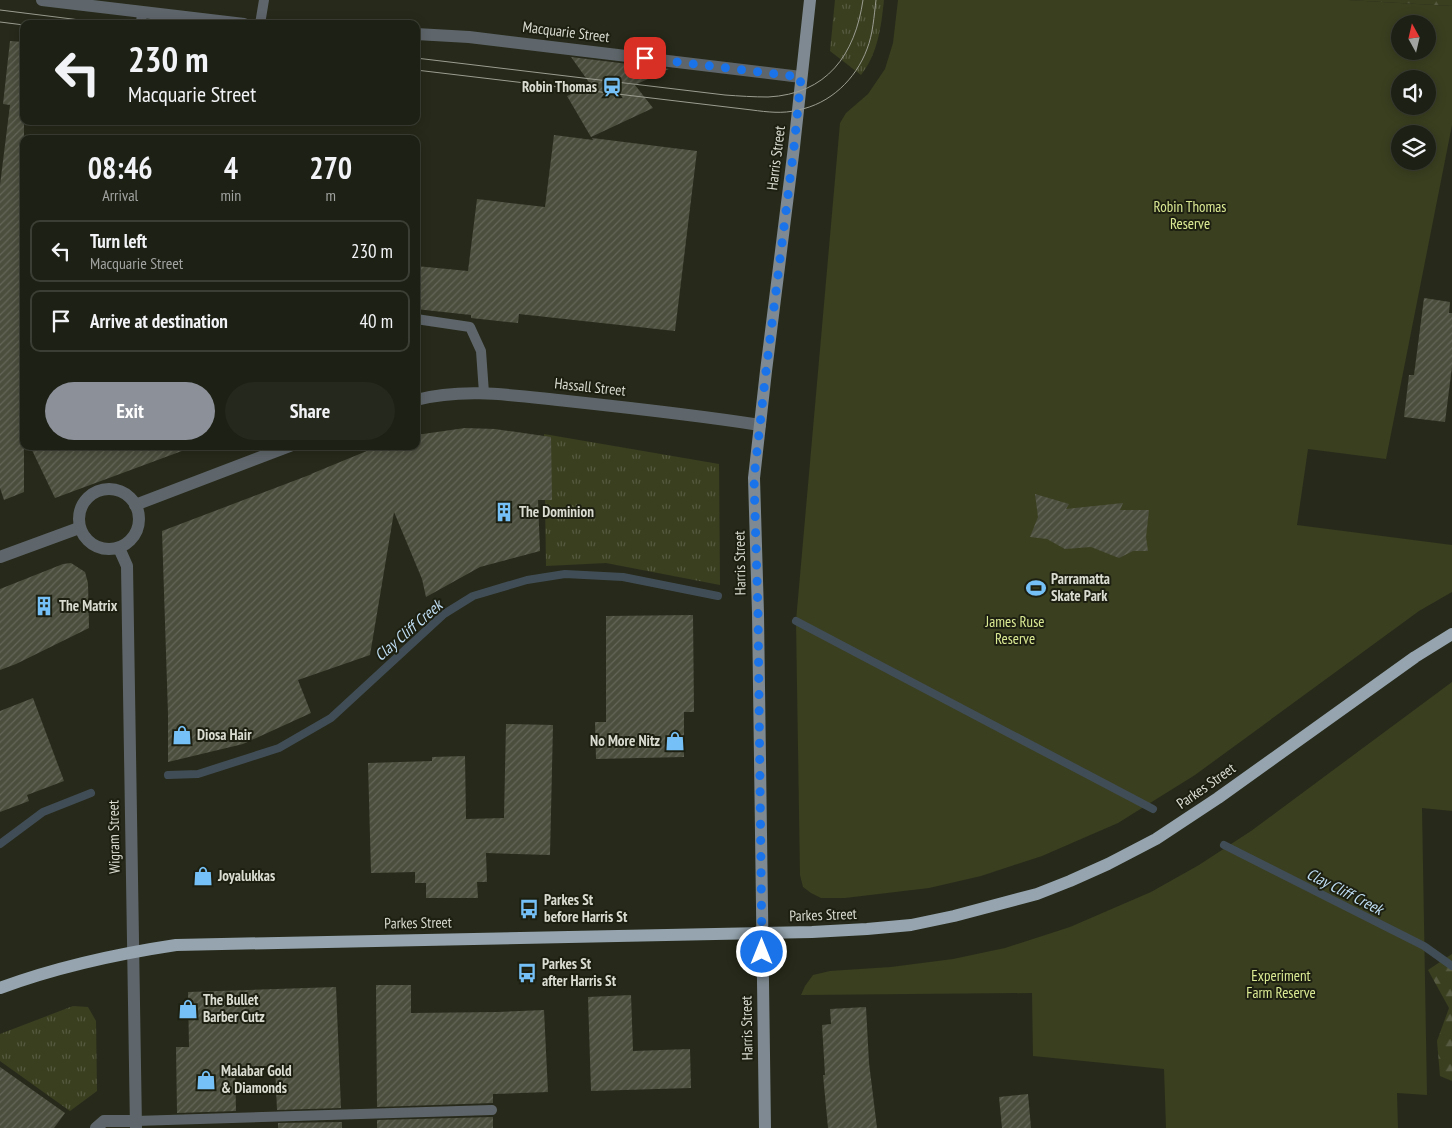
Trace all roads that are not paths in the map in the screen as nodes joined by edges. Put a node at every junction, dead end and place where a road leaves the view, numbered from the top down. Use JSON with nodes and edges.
{"nodes":[{"id":1,"x":42,"y":0,"type":"edge"},
{"id":2,"x":264,"y":0,"type":"edge"},
{"id":3,"x":810,"y":0,"type":"edge"},
{"id":4,"x":141,"y":18,"type":"edge"},
{"id":5,"x":175,"y":20,"type":"edge"},
{"id":6,"x":261,"y":20,"type":"edge"},
{"id":7,"x":420,"y":34,"type":"edge"},
{"id":8,"x":801,"y":77,"type":"junction"},
{"id":9,"x":420,"y":320,"type":"edge"},
{"id":10,"x":484,"y":393,"type":"junction"},
{"id":11,"x":420,"y":399,"type":"edge"},
{"id":12,"x":760,"y":425,"type":"junction"},
{"id":13,"x":279,"y":450,"type":"edge"},
{"id":14,"x":135,"y":505,"type":"junction"},
{"id":15,"x":79,"y":528,"type":"junction"},
{"id":16,"x":119,"y":548,"type":"junction"},
{"id":17,"x":0,"y":557,"type":"edge"},
{"id":18,"x":1452,"y":634,"type":"edge"},
{"id":19,"x":763,"y":933,"type":"junction"},
{"id":20,"x":132,"y":952,"type":"junction"},
{"id":21,"x":0,"y":988,"type":"edge"},
{"id":22,"x":492,"y":1110,"type":"dead end"},
{"id":23,"x":135,"y":1124,"type":"edge"},
{"id":24,"x":96,"y":1128,"type":"edge"},
{"id":25,"x":765,"y":1128,"type":"edge"}],
"edges":[{"from":1,"to":4,"type":"street"},
{"from":2,"to":6,"type":"lane"},
{"from":3,"to":8,"type":"main road","name":"Harris Street"},
{"from":4,"to":5,"type":"street"},
{"from":7,"to":8,"type":"street","name":"Macquarie Street"},
{"from":8,"to":12,"type":"main road","name":"Harris Street"},
{"from":9,"to":10,"type":"lane"},
{"from":10,"to":11,"type":"street","name":"Hassall Street"},
{"from":10,"to":12,"type":"street","name":"Hassall Street"},
{"from":12,"to":19,"type":"main road","name":"Harris Street"},
{"from":13,"to":14,"type":"street"},
{"from":14,"to":15,"type":"street"},
{"from":14,"to":16,"type":"street"},
{"from":15,"to":16,"type":"street"},
{"from":15,"to":17,"type":"street"},
{"from":16,"to":20,"type":"street","name":"Wigram Street"},
{"from":18,"to":19,"type":"main road","name":"Parkes Street"},
{"from":19,"to":20,"type":"main road","name":"Parkes Street"},
{"from":19,"to":25,"type":"main road","name":"Harris Street"},
{"from":20,"to":21,"type":"main road","name":"Parkes Street"},
{"from":20,"to":23,"type":"street","name":"Wigram Street"},
{"from":22,"to":23,"type":"lane"},
{"from":23,"to":24,"type":"street"}]}
